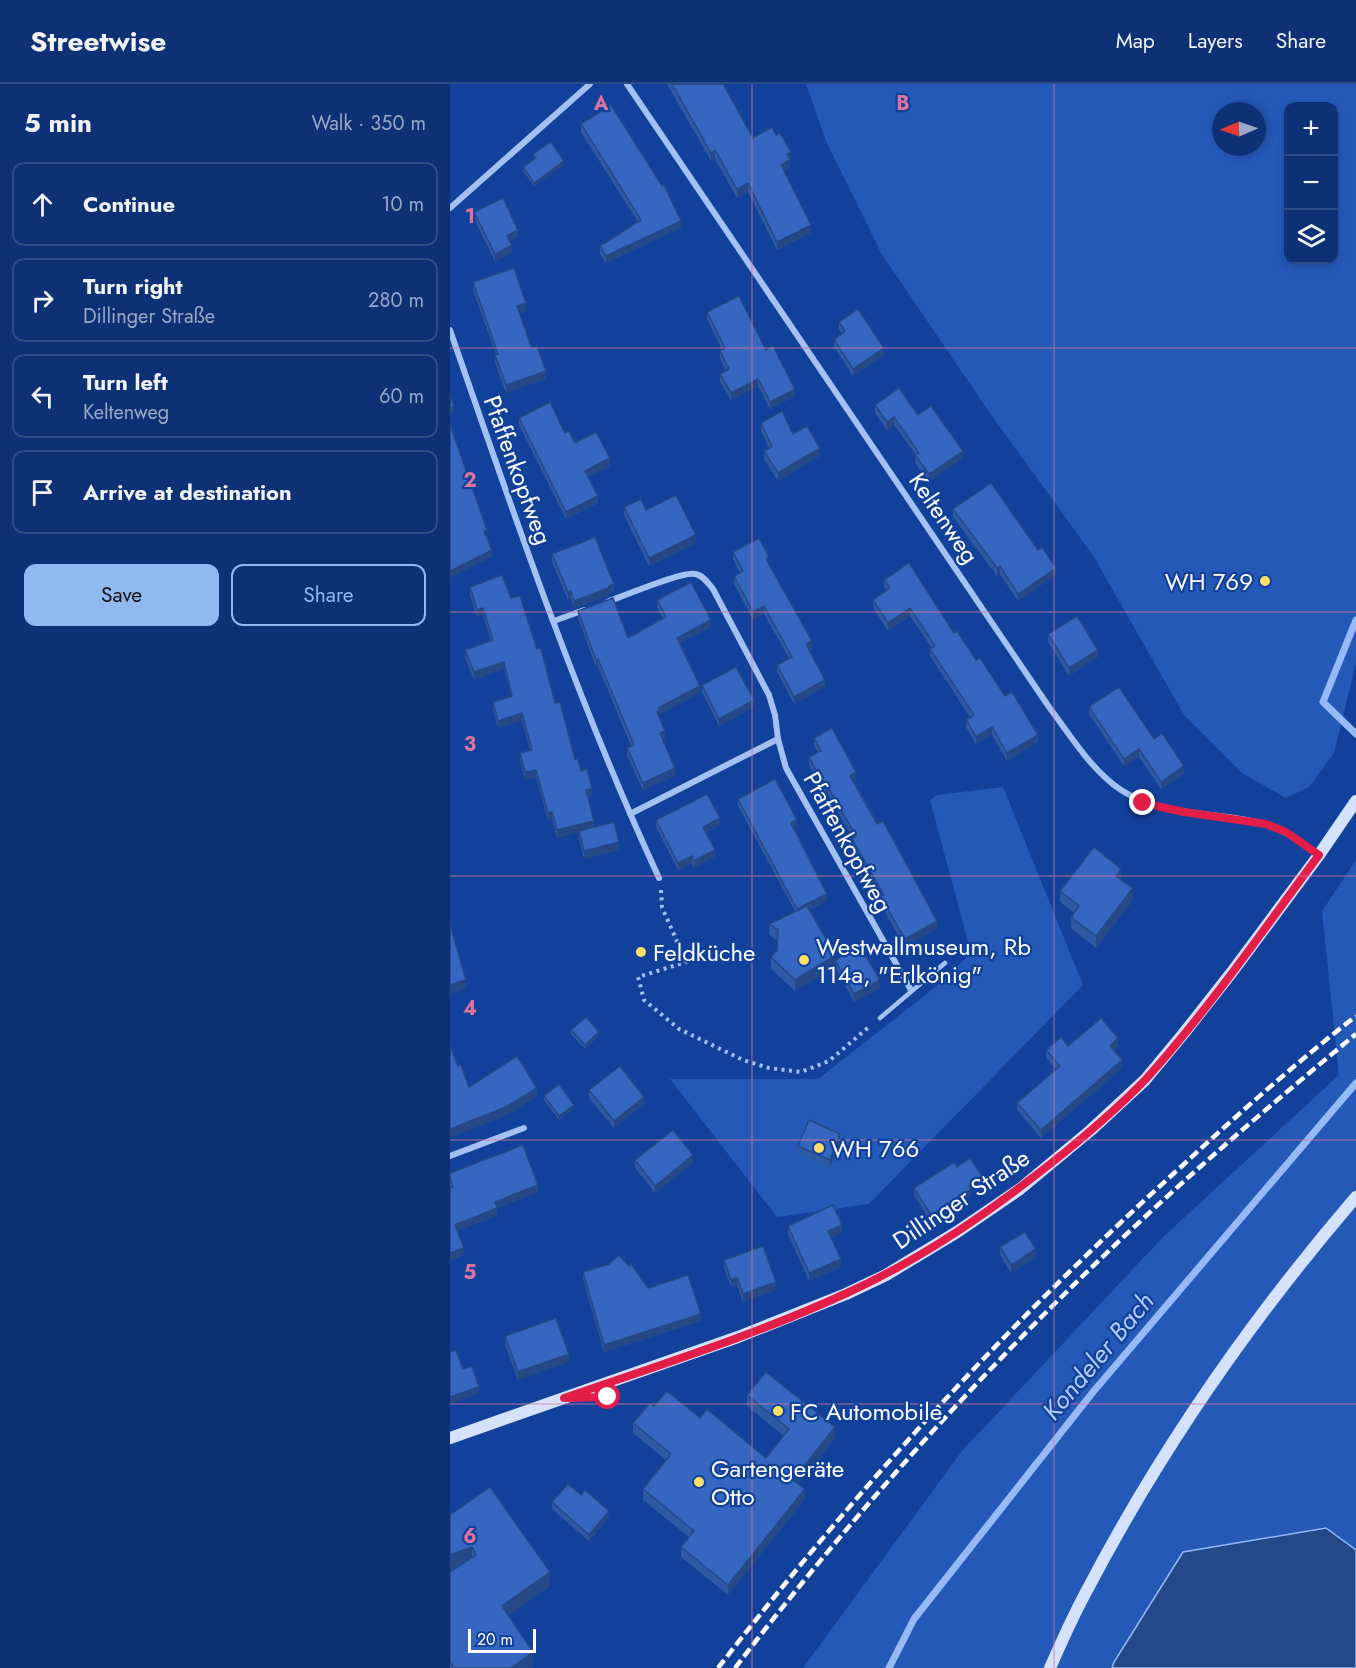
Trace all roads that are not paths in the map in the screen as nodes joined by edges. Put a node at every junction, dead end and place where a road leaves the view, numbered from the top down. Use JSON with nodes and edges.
{"nodes":[{"id":1,"x":590,"y":84,"type":"edge"},
{"id":2,"x":627,"y":84,"type":"edge"},
{"id":3,"x":450,"y":208,"type":"edge"},
{"id":4,"x":450,"y":330,"type":"edge"},
{"id":5,"x":554,"y":621,"type":"junction"},
{"id":6,"x":778,"y":739,"type":"junction"},
{"id":7,"x":1356,"y":801,"type":"edge"},
{"id":8,"x":630,"y":814,"type":"junction"},
{"id":9,"x":1319,"y":855,"type":"junction"},
{"id":10,"x":659,"y":878,"type":"road end"},
{"id":11,"x":945,"y":963,"type":"dead end"},
{"id":12,"x":911,"y":990,"type":"junction"},
{"id":13,"x":880,"y":1018,"type":"road end"},
{"id":14,"x":524,"y":1128,"type":"dead end"},
{"id":15,"x":450,"y":1156,"type":"edge"},
{"id":16,"x":1356,"y":1197,"type":"edge"},
{"id":17,"x":450,"y":1438,"type":"edge"},
{"id":18,"x":1050,"y":1668,"type":"edge"}],
"edges":[{"from":1,"to":3,"type":"street"},
{"from":2,"to":9,"type":"street","name":"Keltenweg"},
{"from":4,"to":5,"type":"street","name":"Pfaffenkopfweg"},
{"from":5,"to":6,"type":"street","name":"Pfaffenkopfweg"},
{"from":5,"to":8,"type":"street","name":"Pfaffenkopfweg"},
{"from":6,"to":8,"type":"street"},
{"from":6,"to":12,"type":"street","name":"Pfaffenkopfweg"},
{"from":7,"to":9,"type":"street","name":"Dillinger Straße"},
{"from":8,"to":10,"type":"street","name":"Pfaffenkopfweg"},
{"from":9,"to":17,"type":"street","name":"Dillinger Straße"},
{"from":11,"to":12,"type":"lane"},
{"from":12,"to":13,"type":"lane"},
{"from":14,"to":15,"type":"street"},
{"from":16,"to":18,"type":"street"}]}
